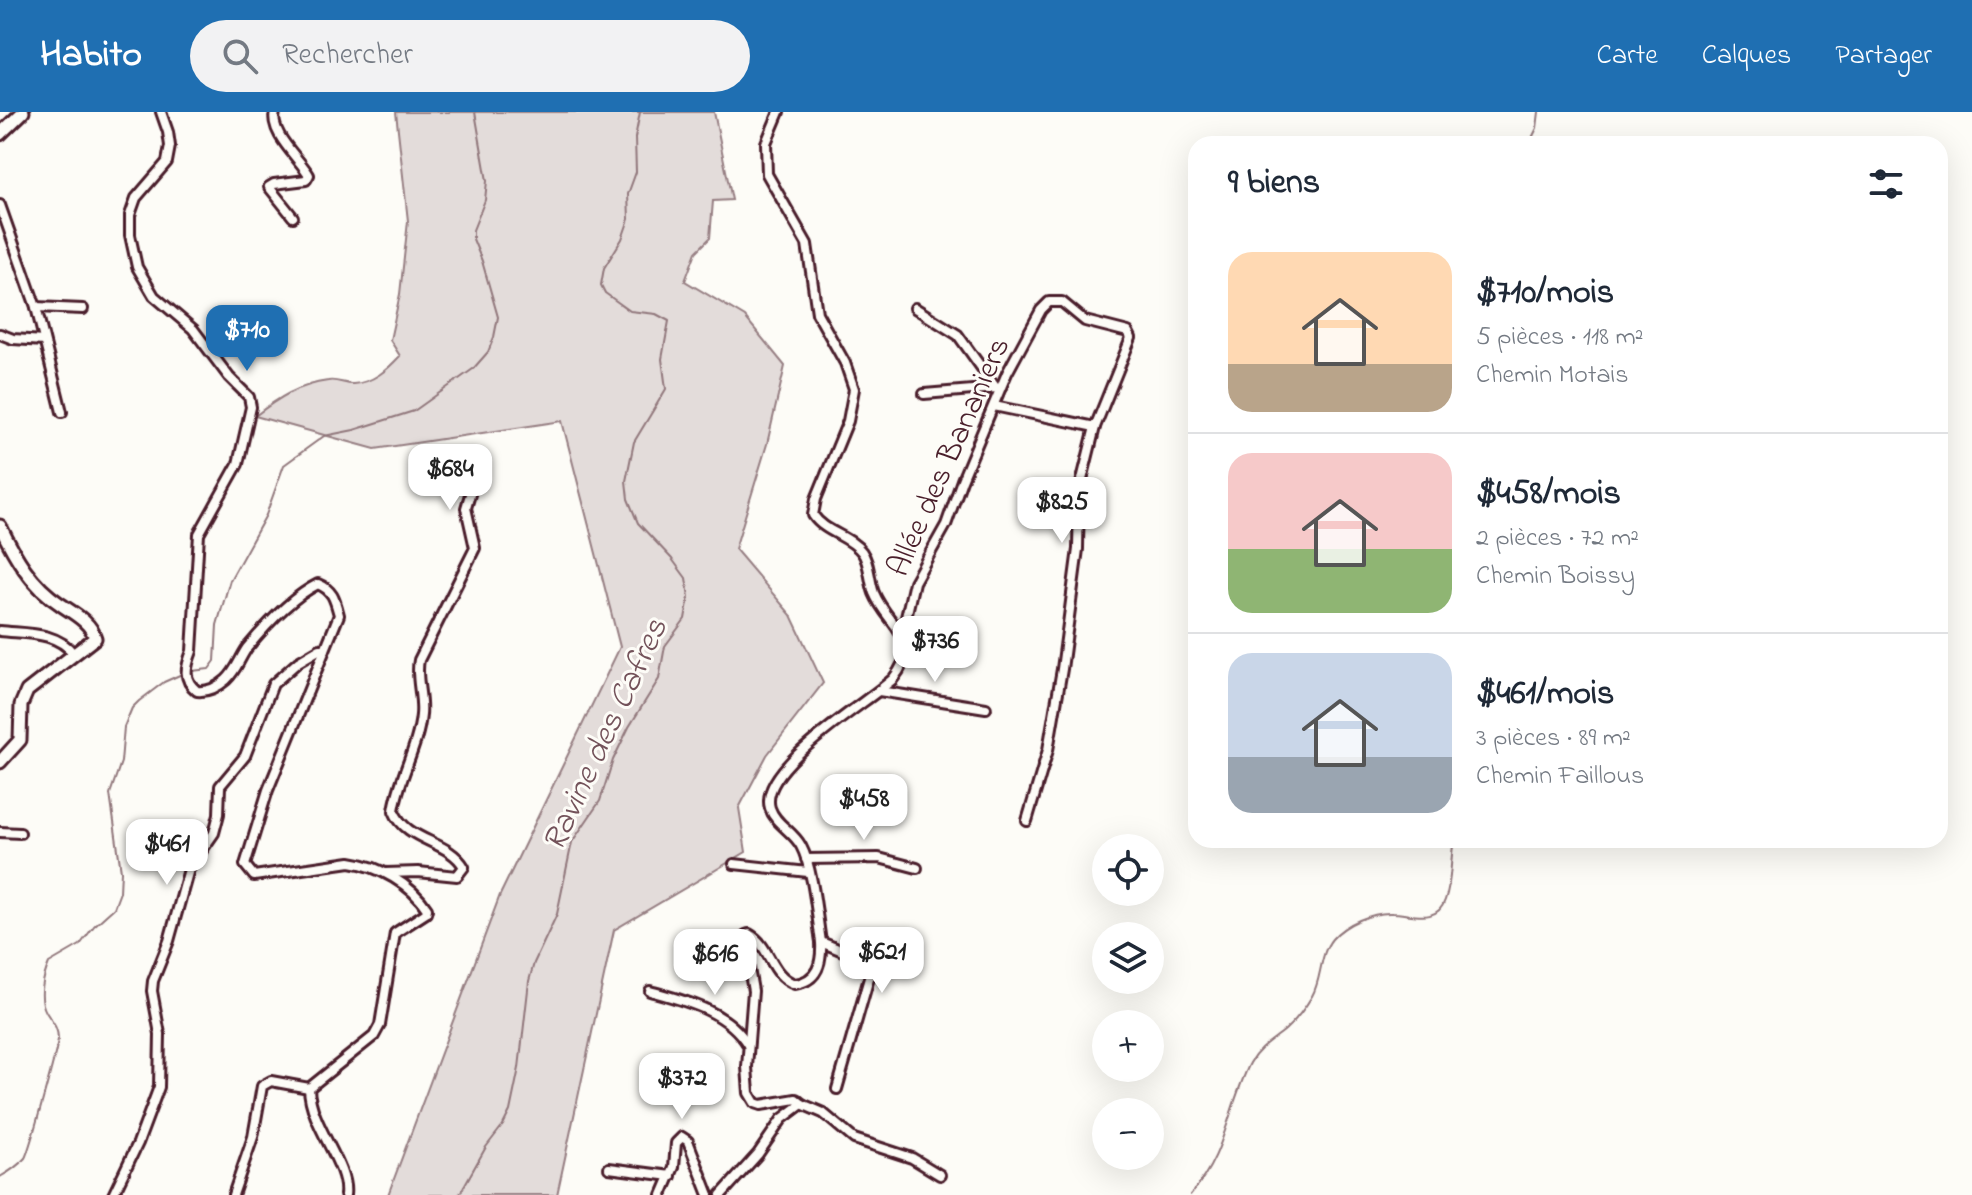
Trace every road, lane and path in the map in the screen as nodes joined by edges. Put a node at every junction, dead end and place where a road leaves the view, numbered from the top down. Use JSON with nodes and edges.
{"nodes":[{"id":1,"x":23,"y":112,"type":"edge"},
{"id":2,"x":161,"y":112,"type":"edge"},
{"id":3,"x":275,"y":112,"type":"edge"},
{"id":4,"x":779,"y":112,"type":"edge"},
{"id":5,"x":0,"y":134,"type":"edge"},
{"id":6,"x":0,"y":205,"type":"edge"},
{"id":7,"x":293,"y":217,"type":"dead end"},
{"id":8,"x":36,"y":307,"type":"junction"},
{"id":9,"x":915,"y":308,"type":"dead end"},
{"id":10,"x":83,"y":309,"type":"dead end"},
{"id":11,"x":0,"y":334,"type":"edge"},
{"id":12,"x":44,"y":341,"type":"junction"},
{"id":13,"x":998,"y":388,"type":"junction"},
{"id":14,"x":924,"y":394,"type":"dead end"},
{"id":15,"x":994,"y":406,"type":"junction"},
{"id":16,"x":62,"y":412,"type":"dead end"},
{"id":17,"x":1095,"y":427,"type":"junction"},
{"id":18,"x":473,"y":484,"type":"dead end"},
{"id":19,"x":0,"y":526,"type":"edge"},
{"id":20,"x":0,"y":631,"type":"edge"},
{"id":21,"x":902,"y":635,"type":"junction"},
{"id":22,"x":325,"y":649,"type":"junction"},
{"id":23,"x":74,"y":654,"type":"junction"},
{"id":24,"x":879,"y":691,"type":"junction"},
{"id":25,"x":986,"y":708,"type":"dead end"},
{"id":26,"x":0,"y":762,"type":"edge"},
{"id":27,"x":1027,"y":821,"type":"dead end"},
{"id":28,"x":0,"y":832,"type":"edge"},
{"id":29,"x":20,"y":833,"type":"dead end"},
{"id":30,"x":806,"y":859,"type":"junction"},
{"id":31,"x":734,"y":864,"type":"dead end"},
{"id":32,"x":917,"y":868,"type":"dead end"},
{"id":33,"x":808,"y":872,"type":"junction"},
{"id":34,"x":386,"y":873,"type":"junction"},
{"id":35,"x":821,"y":942,"type":"junction"},
{"id":36,"x":650,"y":991,"type":"dead end"},
{"id":37,"x":749,"y":1046,"type":"junction"},
{"id":38,"x":309,"y":1088,"type":"junction"},
{"id":39,"x":837,"y":1089,"type":"dead end"},
{"id":40,"x":802,"y":1104,"type":"junction"},
{"id":41,"x":609,"y":1168,"type":"dead end"},
{"id":42,"x":940,"y":1175,"type":"dead end"},
{"id":43,"x":671,"y":1176,"type":"junction"},
{"id":44,"x":113,"y":1195,"type":"edge"},
{"id":45,"x":233,"y":1195,"type":"edge"},
{"id":46,"x":345,"y":1195,"type":"edge"},
{"id":47,"x":662,"y":1195,"type":"edge"},
{"id":48,"x":709,"y":1195,"type":"edge"},
{"id":49,"x":721,"y":1195,"type":"edge"}],
"edges":[{"from":1,"to":5,"type":"main road"},
{"from":2,"to":22,"type":"street"},
{"from":3,"to":7,"type":"street"},
{"from":4,"to":21,"type":"street"},
{"from":6,"to":8,"type":"street"},
{"from":8,"to":10,"type":"street"},
{"from":8,"to":12,"type":"street"},
{"from":9,"to":13,"type":"street"},
{"from":11,"to":12,"type":"street"},
{"from":12,"to":16,"type":"street"},
{"from":13,"to":14,"type":"street"},
{"from":13,"to":15,"type":"street","name":"Allée des Bananiers"},
{"from":13,"to":17,"type":"street","name":"Allée des Bananiers"},
{"from":15,"to":17,"type":"street"},
{"from":15,"to":21,"type":"street","name":"Allée des Bananiers"},
{"from":17,"to":27,"type":"street"},
{"from":18,"to":34,"type":"street"},
{"from":19,"to":23,"type":"main road"},
{"from":20,"to":23,"type":"street"},
{"from":21,"to":24,"type":"street","name":"Allée des Bananiers"},
{"from":22,"to":34,"type":"street"},
{"from":22,"to":44,"type":"street"},
{"from":23,"to":26,"type":"main road"},
{"from":24,"to":25,"type":"street"},
{"from":24,"to":30,"type":"street","name":"Allée des Bananiers"},
{"from":28,"to":29,"type":"street"},
{"from":30,"to":32,"type":"street"},
{"from":30,"to":33,"type":"street"},
{"from":31,"to":33,"type":"street"},
{"from":33,"to":35,"type":"street"},
{"from":34,"to":38,"type":"street"},
{"from":35,"to":37,"type":"street"},
{"from":35,"to":39,"type":"street"},
{"from":36,"to":37,"type":"street"},
{"from":37,"to":40,"type":"street"},
{"from":38,"to":45,"type":"street"},
{"from":38,"to":46,"type":"street"},
{"from":40,"to":42,"type":"street"},
{"from":40,"to":49,"type":"street"},
{"from":41,"to":43,"type":"street"},
{"from":43,"to":47,"type":"street"},
{"from":43,"to":48,"type":"street"}]}
